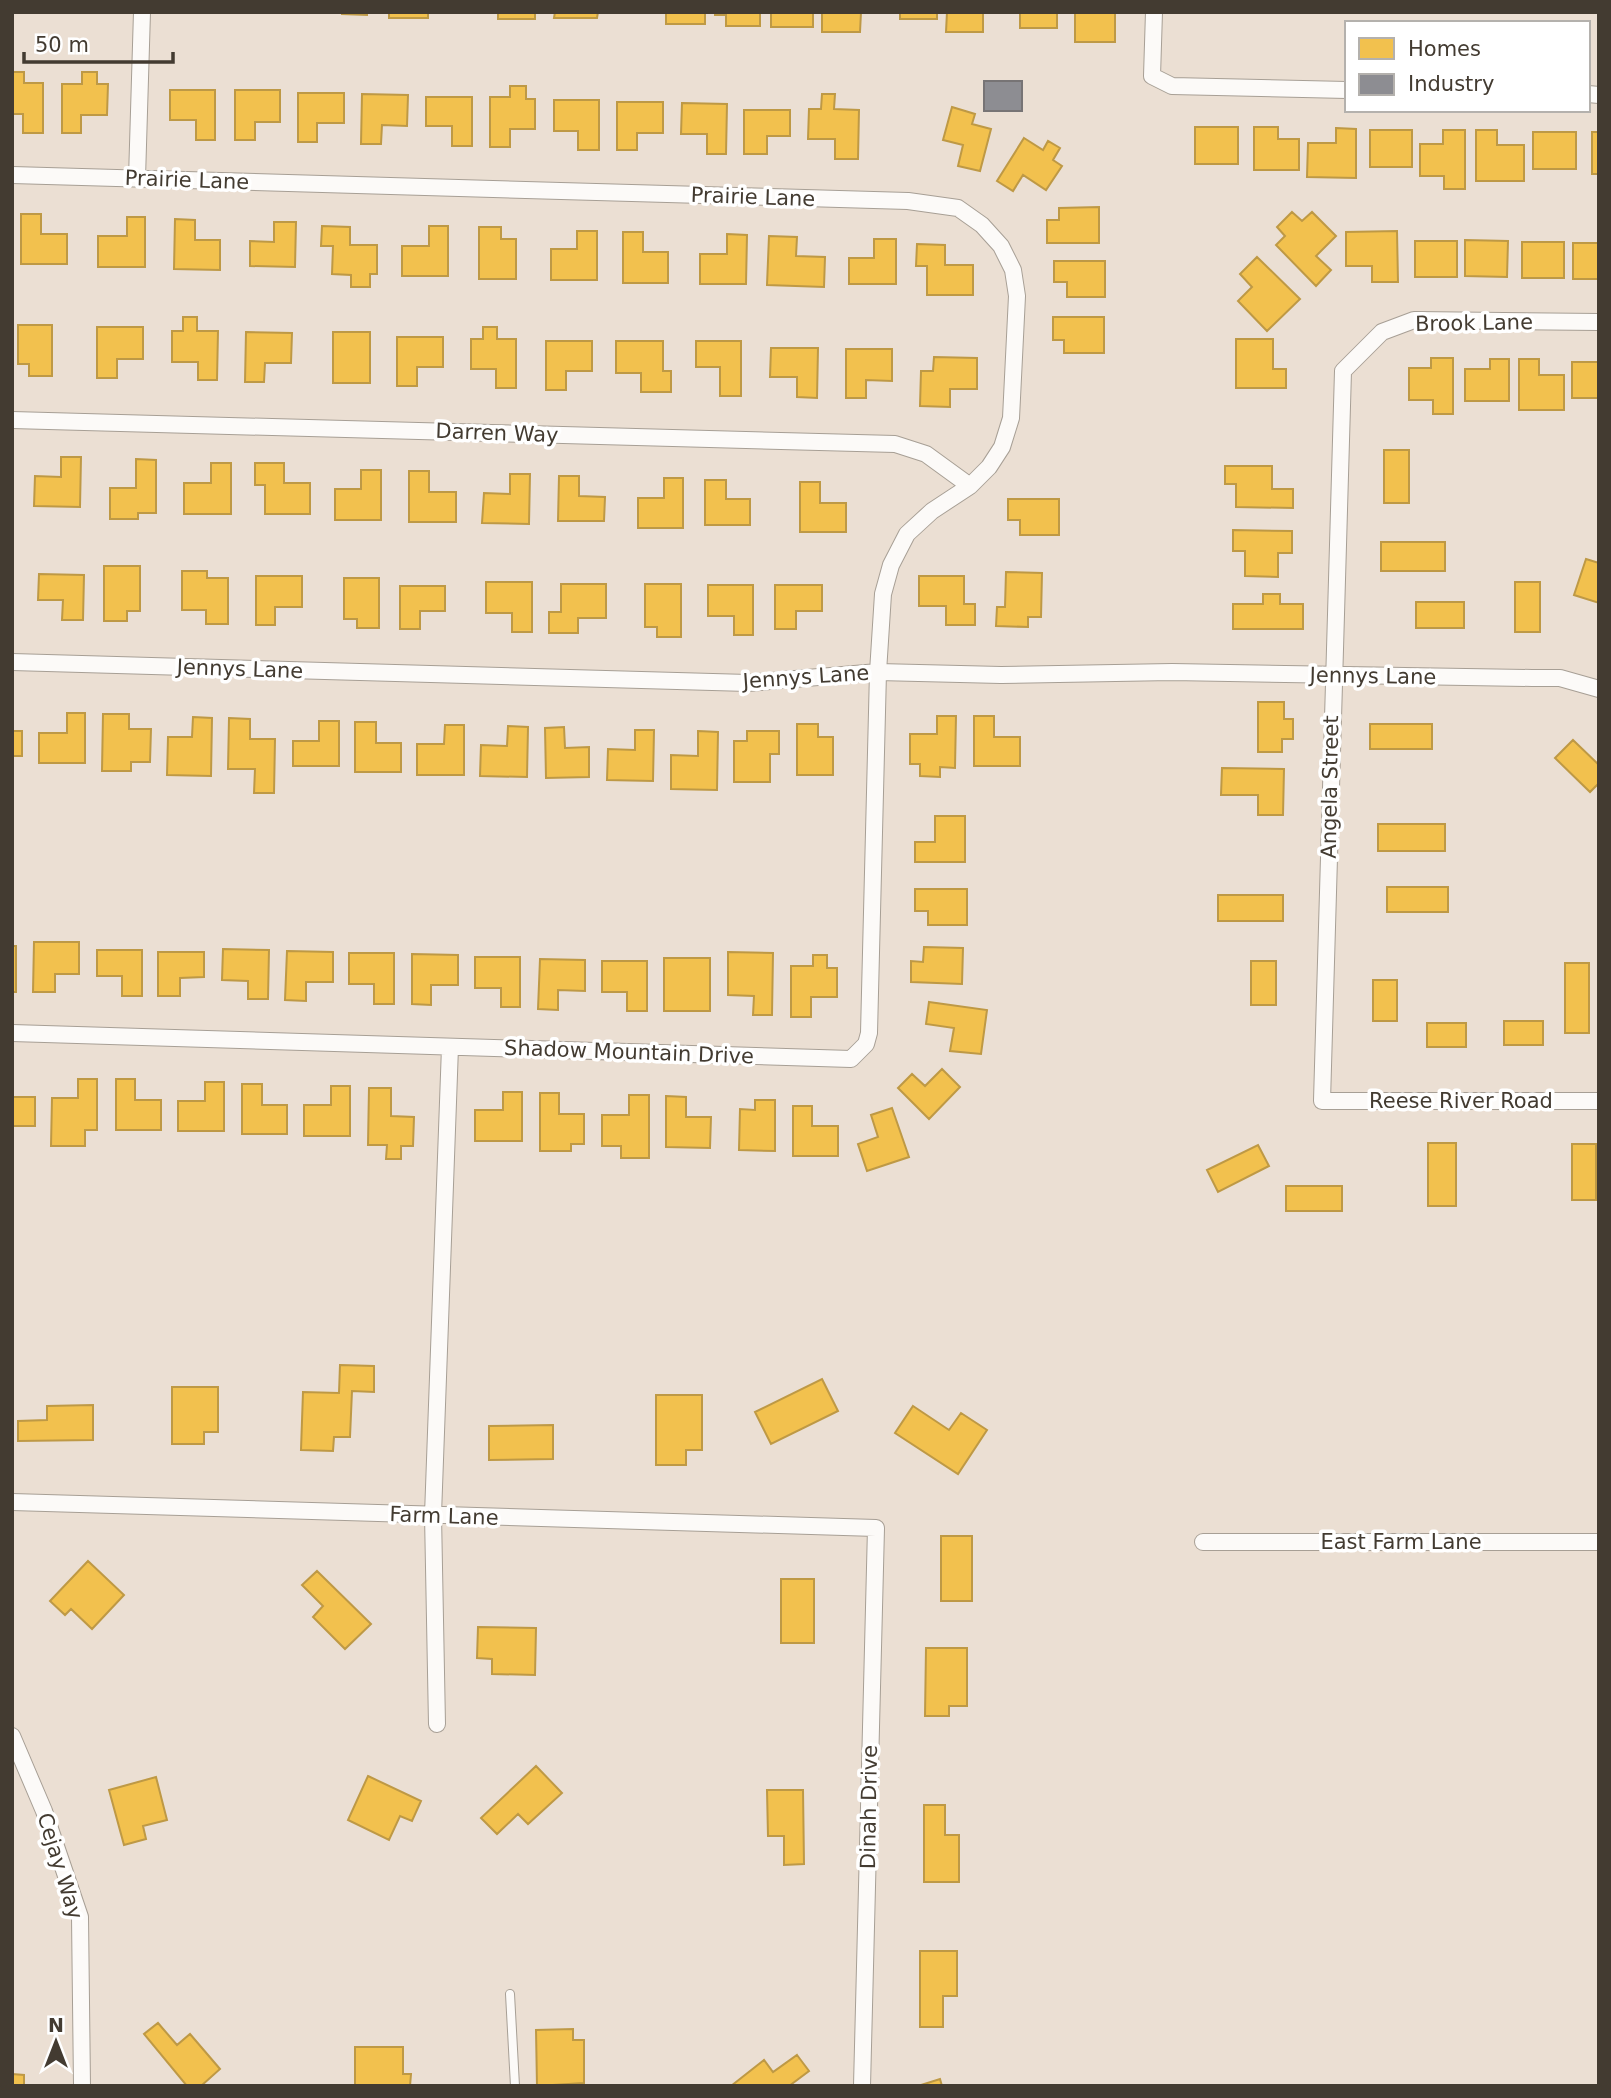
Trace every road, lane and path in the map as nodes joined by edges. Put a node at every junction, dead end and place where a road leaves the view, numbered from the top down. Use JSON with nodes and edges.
{"nodes":[{"id":1,"x":142,"y":12,"type":"edge"},
{"id":2,"x":1154,"y":12,"type":"edge"},
{"id":3,"x":1345,"y":89,"type":"edge"},
{"id":4,"x":12,"y":175,"type":"edge"},
{"id":5,"x":137,"y":178,"type":"junction"},
{"id":6,"x":1599,"y":322,"type":"edge"},
{"id":7,"x":1359,"y":354,"type":"joint"},
{"id":8,"x":12,"y":420,"type":"edge"},
{"id":9,"x":970,"y":486,"type":"junction"},
{"id":10,"x":12,"y":662,"type":"edge"},
{"id":11,"x":878,"y":671,"type":"junction"},
{"id":12,"x":1333,"y":675,"type":"junction"},
{"id":13,"x":1599,"y":689,"type":"edge"},
{"id":14,"x":12,"y":1033,"type":"edge"},
{"id":15,"x":450,"y":1047,"type":"junction"},
{"id":16,"x":1322,"y":1101,"type":"joint"},
{"id":17,"x":1599,"y":1101,"type":"edge"},
{"id":18,"x":12,"y":1502,"type":"edge"},
{"id":19,"x":433,"y":1515,"type":"junction"},
{"id":20,"x":876,"y":1528,"type":"joint"},
{"id":21,"x":1203,"y":1542,"type":"dead end"},
{"id":22,"x":1599,"y":1542,"type":"edge"},
{"id":23,"x":437,"y":1724,"type":"dead end"},
{"id":24,"x":12,"y":1736,"type":"edge"},
{"id":25,"x":510,"y":1994,"type":"dead end"},
{"id":26,"x":82,"y":2086,"type":"edge"},
{"id":27,"x":515,"y":2086,"type":"edge"},
{"id":28,"x":862,"y":2086,"type":"edge"}],
"edges":[{"from":1,"to":5,"type":"street"},
{"from":2,"to":3,"type":"street"},
{"from":4,"to":5,"type":"street","name":"Prairie Lane"},
{"from":5,"to":9,"type":"street","name":"Prairie Lane"},
{"from":6,"to":7,"type":"street","name":"Brook Lane"},
{"from":7,"to":12,"type":"street","name":"Angela Street"},
{"from":8,"to":9,"type":"street","name":"Darren Way"},
{"from":9,"to":11,"type":"street","name":"Prairie Lane"},
{"from":10,"to":11,"type":"street","name":"Jennys Lane"},
{"from":11,"to":12,"type":"street","name":"Jennys Lane"},
{"from":11,"to":15,"type":"street","name":"Shadow Mountain Drive"},
{"from":12,"to":13,"type":"street","name":"Jennys Lane"},
{"from":12,"to":16,"type":"street","name":"Angela Street"},
{"from":14,"to":15,"type":"street","name":"Shadow Mountain Drive"},
{"from":15,"to":19,"type":"street"},
{"from":16,"to":17,"type":"street","name":"Reese River Road"},
{"from":18,"to":19,"type":"street","name":"Farm Lane"},
{"from":19,"to":20,"type":"street","name":"Farm Lane"},
{"from":19,"to":23,"type":"street"},
{"from":20,"to":28,"type":"street","name":"Dinah Drive"},
{"from":21,"to":22,"type":"street","name":"East Farm Lane"},
{"from":24,"to":26,"type":"street","name":"Cejay Way"},
{"from":25,"to":27,"type":"lane"}]}
